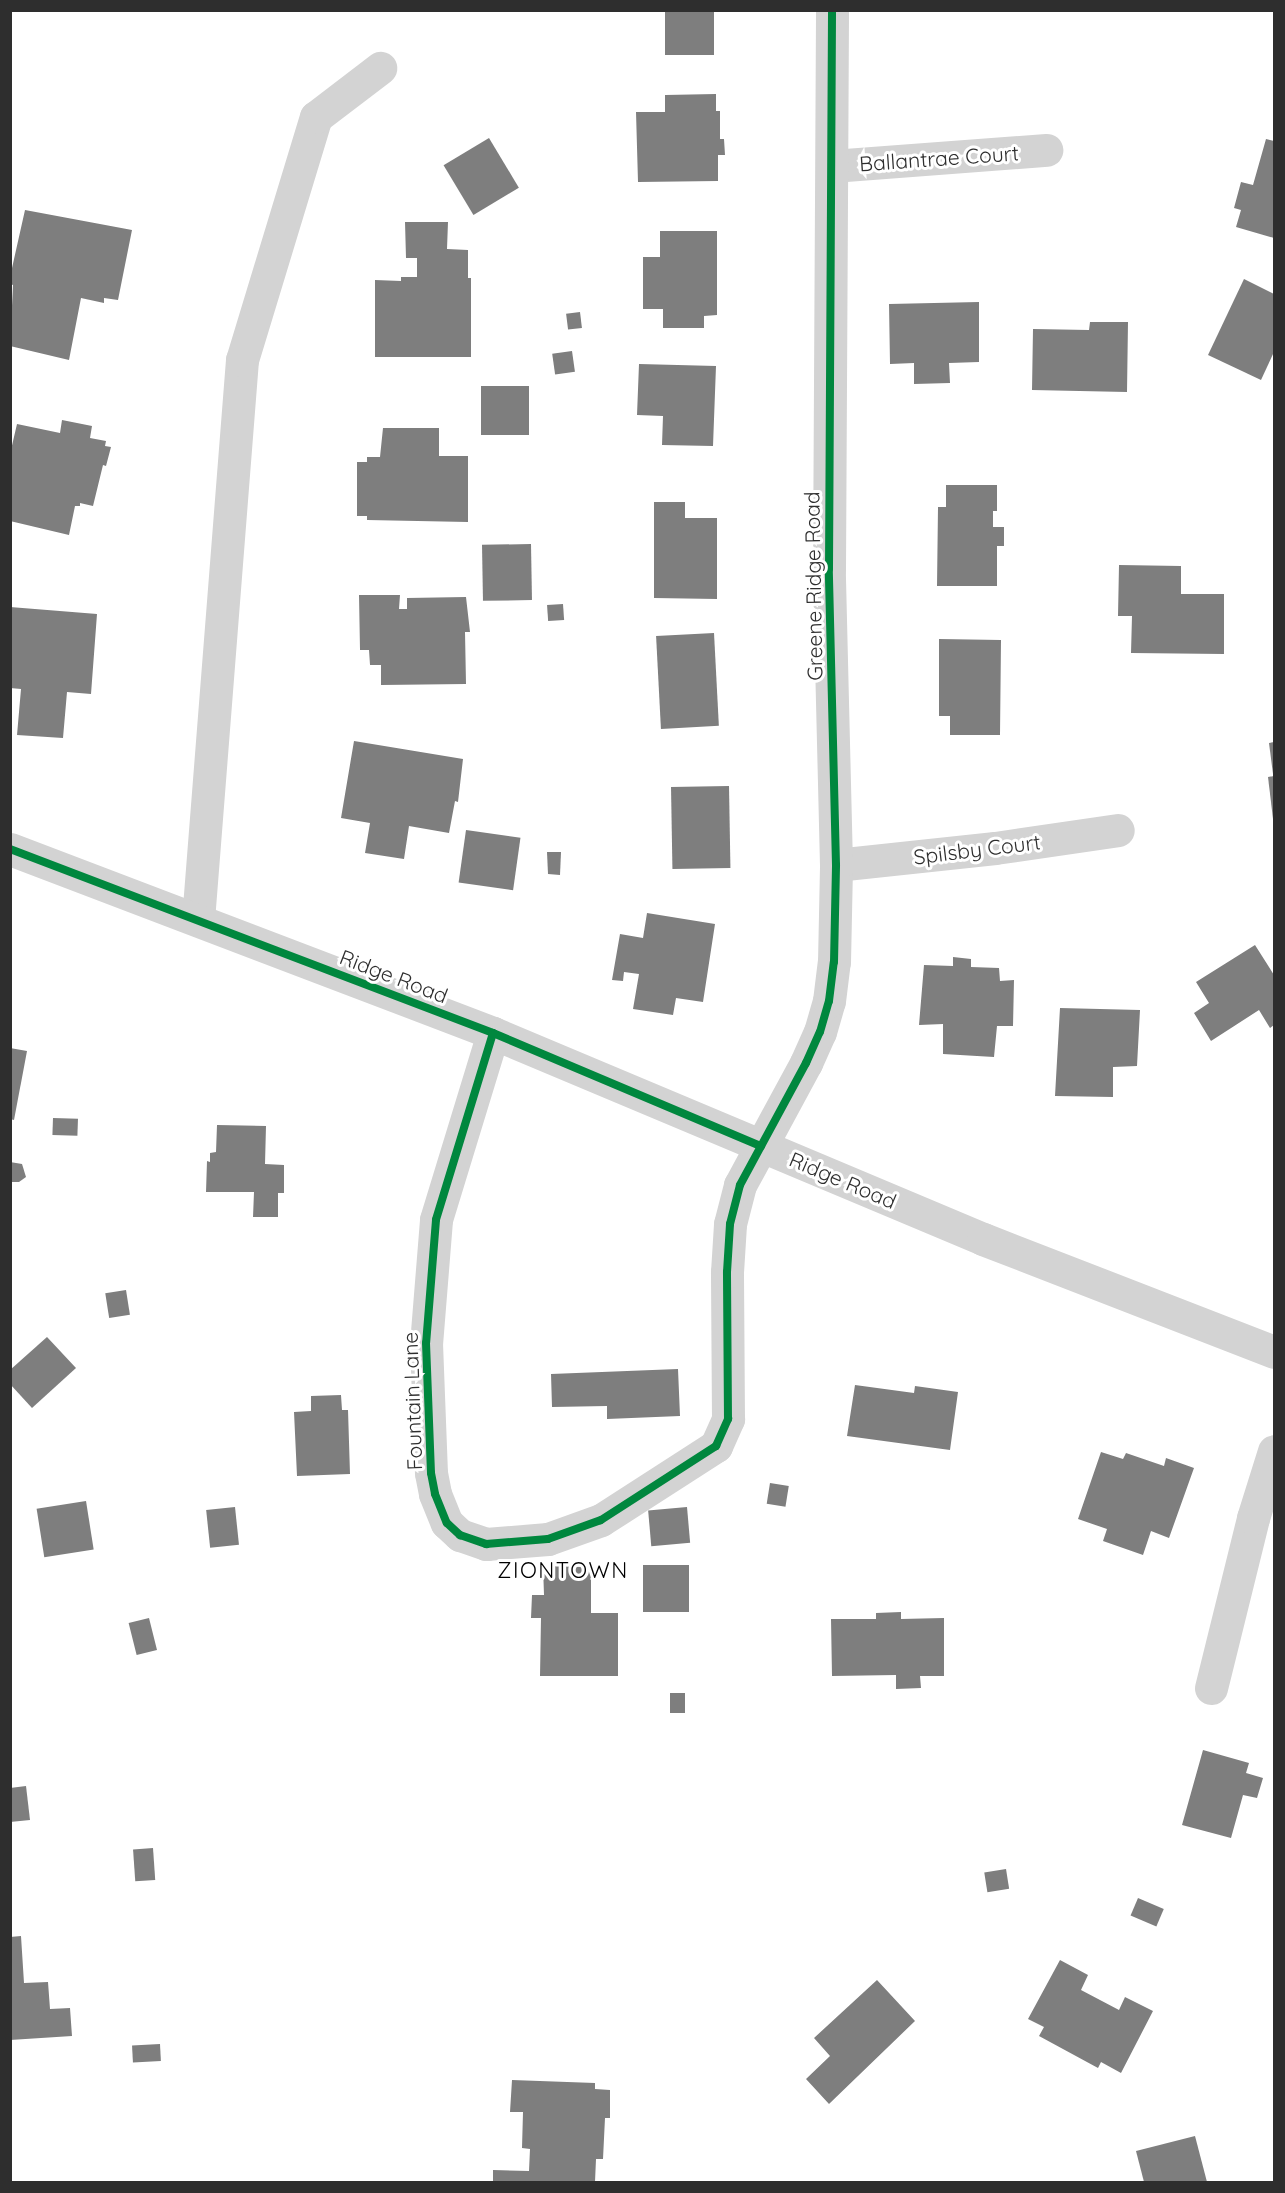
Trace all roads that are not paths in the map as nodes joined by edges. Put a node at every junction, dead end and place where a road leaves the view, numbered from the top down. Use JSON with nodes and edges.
{"nodes":[{"id":1,"x":832,"y":10,"type":"edge"},
{"id":2,"x":380,"y":68,"type":"dead end"},
{"id":3,"x":1046,"y":150,"type":"dead end"},
{"id":4,"x":832,"y":166,"type":"junction"},
{"id":5,"x":1118,"y":830,"type":"dead end"},
{"id":6,"x":10,"y":849,"type":"edge"},
{"id":7,"x":836,"y":865,"type":"junction"},
{"id":8,"x":198,"y":920,"type":"junction"},
{"id":9,"x":493,"y":1033,"type":"junction"},
{"id":10,"x":761,"y":1146,"type":"junction"},
{"id":11,"x":1275,"y":1352,"type":"edge"},
{"id":12,"x":1275,"y":1451,"type":"edge"},
{"id":13,"x":1211,"y":1689,"type":"dead end"}],
"edges":[{"from":1,"to":4,"type":"street","name":"Greene Ridge Road"},
{"from":2,"to":8,"type":"street"},
{"from":3,"to":4,"type":"street","name":"Ballantrae Court"},
{"from":4,"to":7,"type":"street","name":"Greene Ridge Road"},
{"from":5,"to":7,"type":"street","name":"Spilsby Court"},
{"from":6,"to":8,"type":"street","name":"Ridge Road"},
{"from":7,"to":10,"type":"street","name":"Greene Ridge Road"},
{"from":8,"to":9,"type":"street","name":"Ridge Road"},
{"from":9,"to":10,"type":"street","name":"Ridge Road"},
{"from":9,"to":10,"type":"street","name":"Fountain Lane"},
{"from":10,"to":11,"type":"street","name":"Ridge Road"},
{"from":12,"to":13,"type":"street"}]}
